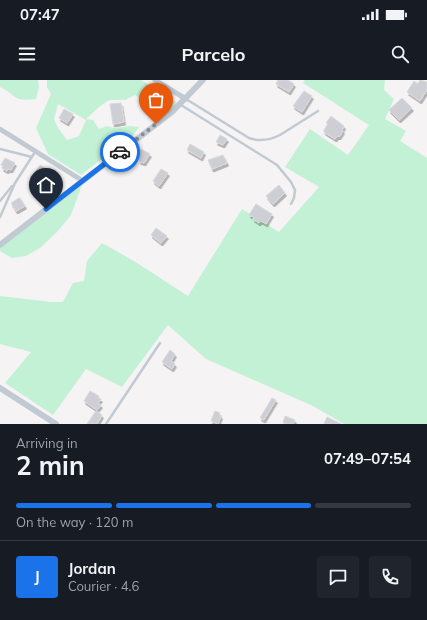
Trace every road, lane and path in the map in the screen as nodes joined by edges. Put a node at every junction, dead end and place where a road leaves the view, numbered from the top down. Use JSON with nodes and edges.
{"nodes":[{"id":1,"x":155,"y":80,"type":"edge"},
{"id":2,"x":203,"y":80,"type":"edge"},
{"id":3,"x":186,"y":99,"type":"junction"},
{"id":4,"x":180,"y":104,"type":"junction"},
{"id":5,"x":318,"y":111,"type":"dead end"},
{"id":6,"x":0,"y":129,"type":"edge"},
{"id":7,"x":0,"y":149,"type":"edge"},
{"id":8,"x":36,"y":152,"type":"junction"},
{"id":9,"x":32,"y":157,"type":"junction"},
{"id":10,"x":83,"y":181,"type":"junction"},
{"id":11,"x":15,"y":183,"type":"junction"},
{"id":12,"x":0,"y":200,"type":"edge"},
{"id":13,"x":291,"y":204,"type":"dead end"},
{"id":14,"x":0,"y":217,"type":"edge"},
{"id":15,"x":0,"y":245,"type":"edge"},
{"id":16,"x":160,"y":343,"type":"dead end"},
{"id":17,"x":0,"y":388,"type":"edge"},
{"id":18,"x":56,"y":424,"type":"edge"},
{"id":19,"x":106,"y":424,"type":"edge"}],
"edges":[{"from":1,"to":3,"type":"street"},
{"from":2,"to":3,"type":"street"},
{"from":3,"to":4,"type":"street"},
{"from":3,"to":5,"type":"lane"},
{"from":4,"to":10,"type":"street"},
{"from":4,"to":13,"type":"lane"},
{"from":6,"to":8,"type":"street"},
{"from":7,"to":9,"type":"lane"},
{"from":8,"to":9,"type":"lane"},
{"from":8,"to":10,"type":"street"},
{"from":9,"to":11,"type":"lane"},
{"from":10,"to":15,"type":"street"},
{"from":11,"to":12,"type":"lane"},
{"from":11,"to":14,"type":"lane"},
{"from":16,"to":19,"type":"lane"},
{"from":17,"to":18,"type":"street"}]}
